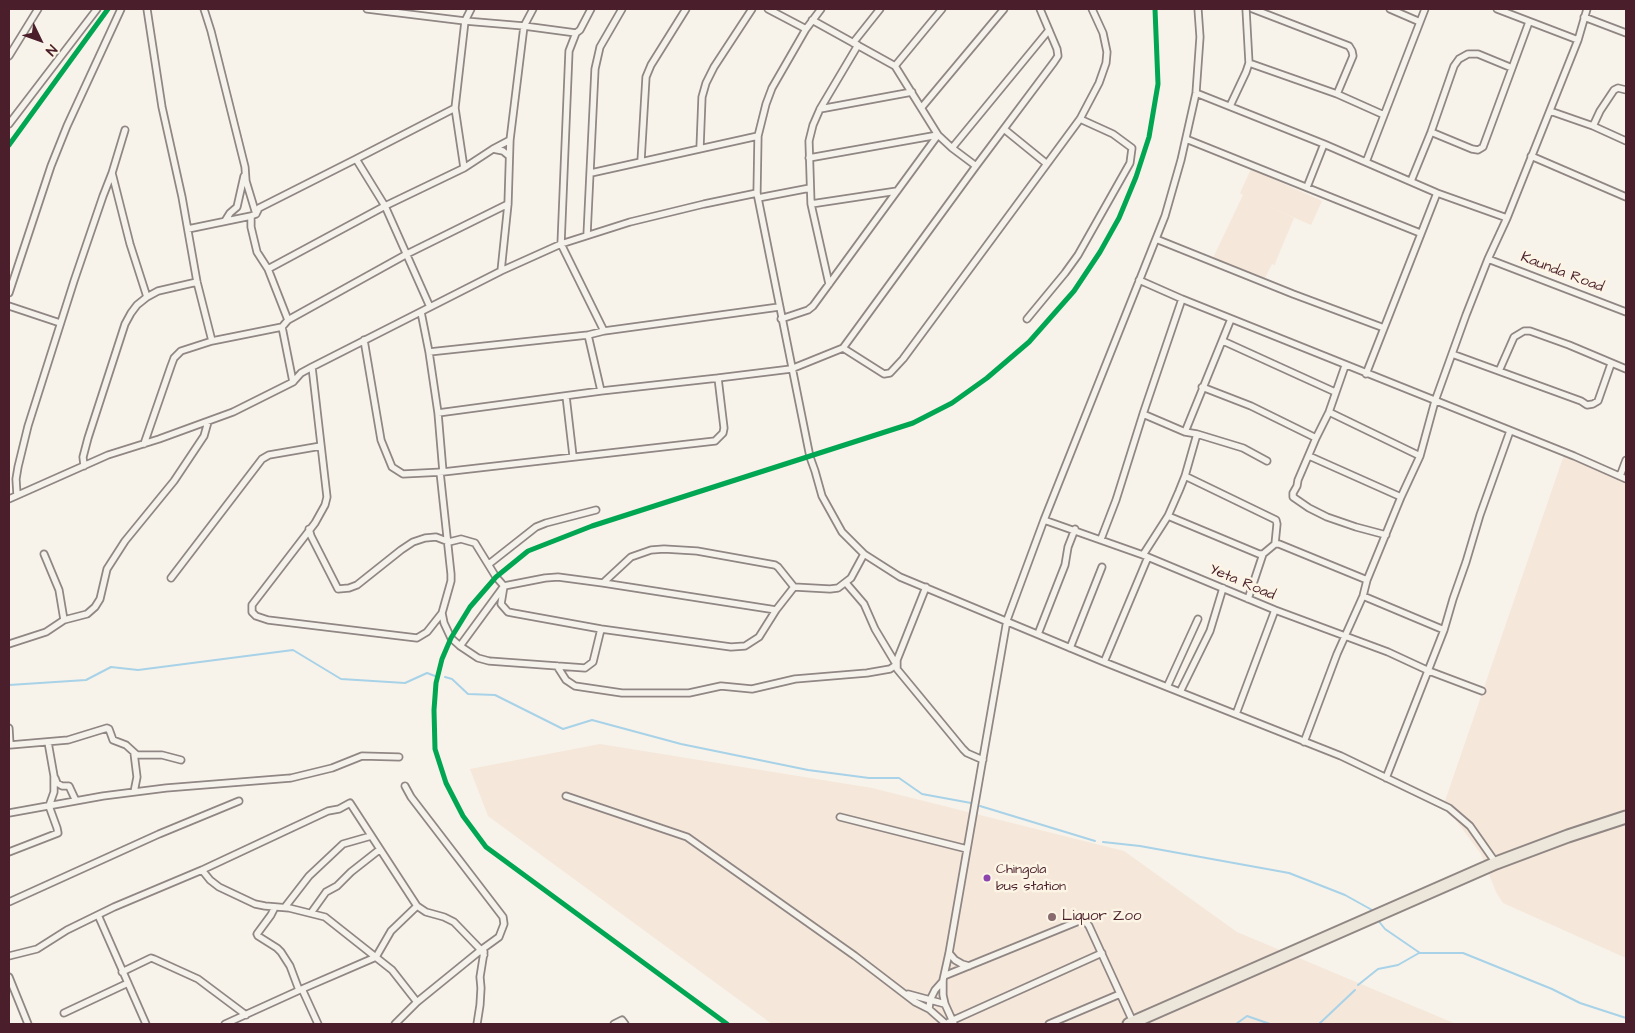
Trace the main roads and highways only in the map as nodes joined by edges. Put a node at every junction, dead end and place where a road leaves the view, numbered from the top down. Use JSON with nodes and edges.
{"nodes":[{"id":1,"x":1626,"y":817,"type":"edge"},
{"id":2,"x":1131,"y":1023,"type":"edge"}],
"edges":[{"from":1,"to":2,"type":"highway"}]}
